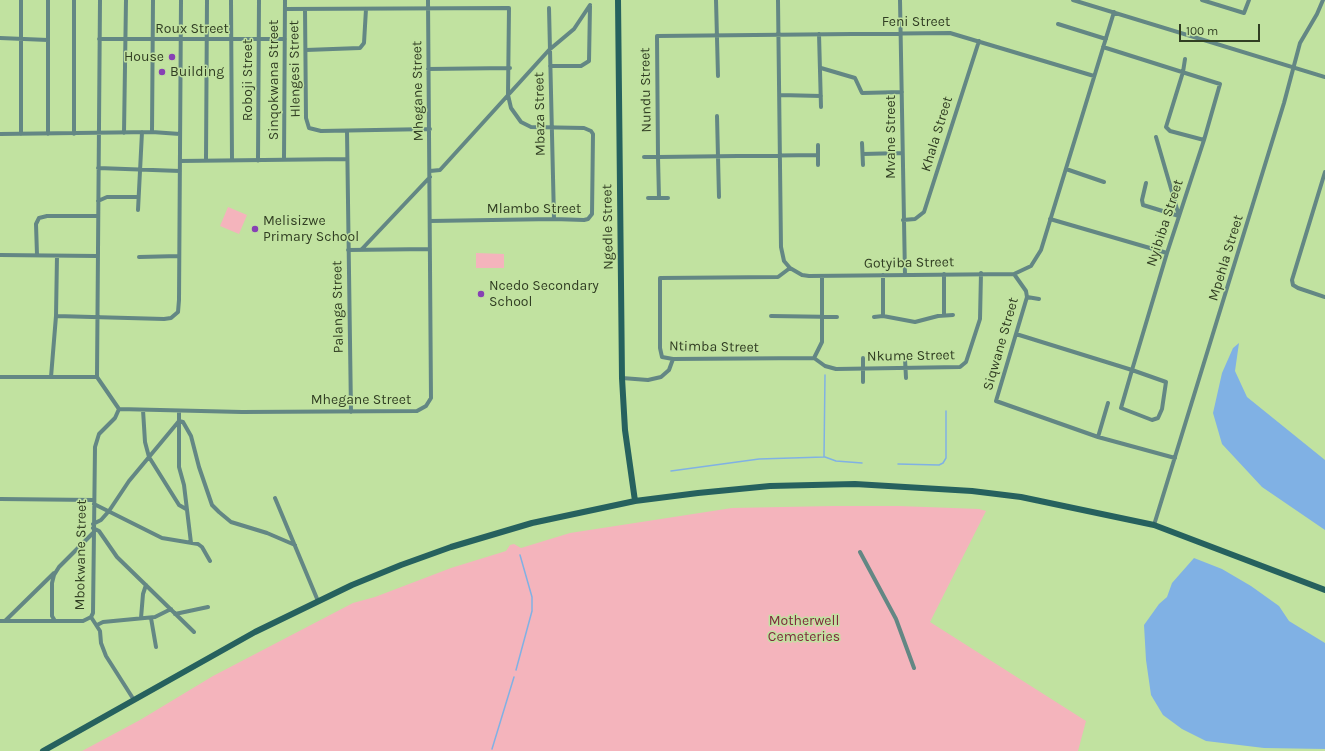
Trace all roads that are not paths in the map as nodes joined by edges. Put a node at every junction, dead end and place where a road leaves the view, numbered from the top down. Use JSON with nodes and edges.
{"nodes":[{"id":1,"x":21,"y":0,"type":"edge"},
{"id":2,"x":48,"y":0,"type":"edge"},
{"id":3,"x":74,"y":0,"type":"edge"},
{"id":4,"x":100,"y":0,"type":"edge"},
{"id":5,"x":126,"y":0,"type":"edge"},
{"id":6,"x":153,"y":0,"type":"edge"},
{"id":7,"x":181,"y":0,"type":"edge"},
{"id":8,"x":207,"y":0,"type":"edge"},
{"id":9,"x":232,"y":0,"type":"edge"},
{"id":10,"x":259,"y":0,"type":"edge"},
{"id":11,"x":285,"y":0,"type":"edge"},
{"id":12,"x":428,"y":0,"type":"edge"},
{"id":13,"x":618,"y":0,"type":"edge"},
{"id":14,"x":716,"y":0,"type":"edge"},
{"id":15,"x":778,"y":0,"type":"edge"},
{"id":16,"x":900,"y":0,"type":"edge"},
{"id":17,"x":1073,"y":0,"type":"edge"},
{"id":18,"x":1094,"y":0,"type":"edge"},
{"id":19,"x":1202,"y":0,"type":"edge"},
{"id":20,"x":1249,"y":0,"type":"edge"},
{"id":21,"x":1323,"y":0,"type":"edge"},
{"id":22,"x":1096,"y":7,"type":"junction"},
{"id":23,"x":366,"y":8,"type":"junction"},
{"id":24,"x":428,"y":8,"type":"junction"},
{"id":25,"x":549,"y":8,"type":"dead end"},
{"id":26,"x":285,"y":9,"type":"junction"},
{"id":27,"x":305,"y":9,"type":"junction"},
{"id":28,"x":1114,"y":12,"type":"junction"},
{"id":29,"x":1058,"y":24,"type":"dead end"},
{"id":30,"x":901,"y":32,"type":"junction"},
{"id":31,"x":779,"y":34,"type":"junction"},
{"id":32,"x":818,"y":34,"type":"junction"},
{"id":33,"x":717,"y":35,"type":"junction"},
{"id":34,"x":0,"y":38,"type":"edge"},
{"id":35,"x":99,"y":39,"type":"junction"},
{"id":36,"x":125,"y":39,"type":"junction"},
{"id":37,"x":285,"y":39,"type":"junction"},
{"id":38,"x":1106,"y":39,"type":"junction"},
{"id":39,"x":20,"y":40,"type":"junction"},
{"id":40,"x":48,"y":40,"type":"junction"},
{"id":41,"x":153,"y":40,"type":"junction"},
{"id":42,"x":181,"y":40,"type":"junction"},
{"id":43,"x":206,"y":40,"type":"junction"},
{"id":44,"x":232,"y":40,"type":"junction"},
{"id":45,"x":259,"y":40,"type":"junction"},
{"id":46,"x":979,"y":41,"type":"junction"},
{"id":47,"x":1103,"y":47,"type":"junction"},
{"id":48,"x":306,"y":50,"type":"junction"},
{"id":49,"x":549,"y":50,"type":"junction"},
{"id":50,"x":1185,"y":59,"type":"dead end"},
{"id":51,"x":550,"y":66,"type":"junction"},
{"id":52,"x":1295,"y":67,"type":"junction"},
{"id":53,"x":510,"y":68,"type":"junction"},
{"id":54,"x":821,"y":68,"type":"junction"},
{"id":55,"x":428,"y":69,"type":"junction"},
{"id":56,"x":1183,"y":72,"type":"junction"},
{"id":57,"x":718,"y":76,"type":"dead end"},
{"id":58,"x":1094,"y":76,"type":"junction"},
{"id":59,"x":1325,"y":77,"type":"edge"},
{"id":60,"x":902,"y":92,"type":"junction"},
{"id":61,"x":780,"y":95,"type":"junction"},
{"id":62,"x":508,"y":96,"type":"junction"},
{"id":63,"x":821,"y":96,"type":"junction"},
{"id":64,"x":820,"y":107,"type":"dead end"},
{"id":65,"x":717,"y":116,"type":"dead end"},
{"id":66,"x":552,"y":128,"type":"junction"},
{"id":67,"x":430,"y":129,"type":"junction"},
{"id":68,"x":347,"y":131,"type":"junction"},
{"id":69,"x":142,"y":132,"type":"junction"},
{"id":70,"x":152,"y":132,"type":"junction"},
{"id":71,"x":124,"y":133,"type":"junction"},
{"id":72,"x":0,"y":134,"type":"edge"},
{"id":73,"x":21,"y":134,"type":"junction"},
{"id":74,"x":48,"y":134,"type":"junction"},
{"id":75,"x":74,"y":134,"type":"junction"},
{"id":76,"x":99,"y":134,"type":"junction"},
{"id":77,"x":180,"y":134,"type":"junction"},
{"id":78,"x":1156,"y":137,"type":"dead end"},
{"id":79,"x":1204,"y":140,"type":"junction"},
{"id":80,"x":862,"y":143,"type":"dead end"},
{"id":81,"x":818,"y":145,"type":"dead end"},
{"id":82,"x":902,"y":153,"type":"junction"},
{"id":83,"x":863,"y":154,"type":"junction"},
{"id":84,"x":780,"y":155,"type":"junction"},
{"id":85,"x":818,"y":155,"type":"junction"},
{"id":86,"x":719,"y":156,"type":"junction"},
{"id":87,"x":644,"y":157,"type":"dead end"},
{"id":88,"x":658,"y":157,"type":"junction"},
{"id":89,"x":347,"y":159,"type":"junction"},
{"id":90,"x":206,"y":160,"type":"junction"},
{"id":91,"x":232,"y":160,"type":"junction"},
{"id":92,"x":258,"y":160,"type":"junction"},
{"id":93,"x":284,"y":160,"type":"junction"},
{"id":94,"x":180,"y":161,"type":"junction"},
{"id":95,"x":818,"y":165,"type":"dead end"},
{"id":96,"x":863,"y":165,"type":"dead end"},
{"id":97,"x":98,"y":168,"type":"junction"},
{"id":98,"x":139,"y":169,"type":"junction"},
{"id":99,"x":1066,"y":169,"type":"junction"},
{"id":100,"x":180,"y":171,"type":"junction"},
{"id":101,"x":430,"y":171,"type":"junction"},
{"id":102,"x":1325,"y":172,"type":"edge"},
{"id":103,"x":430,"y":177,"type":"junction"},
{"id":104,"x":1104,"y":182,"type":"dead end"},
{"id":105,"x":1146,"y":183,"type":"dead end"},
{"id":106,"x":138,"y":197,"type":"junction"},
{"id":107,"x":718,"y":197,"type":"dead end"},
{"id":108,"x":648,"y":198,"type":"dead end"},
{"id":109,"x":659,"y":198,"type":"junction"},
{"id":110,"x":668,"y":198,"type":"dead end"},
{"id":111,"x":98,"y":201,"type":"junction"},
{"id":112,"x":138,"y":210,"type":"dead end"},
{"id":113,"x":98,"y":216,"type":"junction"},
{"id":114,"x":1179,"y":216,"type":"junction"},
{"id":115,"x":554,"y":219,"type":"junction"},
{"id":116,"x":1050,"y":219,"type":"junction"},
{"id":117,"x":903,"y":220,"type":"junction"},
{"id":118,"x":430,"y":221,"type":"junction"},
{"id":119,"x":348,"y":250,"type":"junction"},
{"id":120,"x":362,"y":250,"type":"junction"},
{"id":121,"x":430,"y":250,"type":"junction"},
{"id":122,"x":1167,"y":253,"type":"junction"},
{"id":123,"x":0,"y":255,"type":"edge"},
{"id":124,"x":37,"y":255,"type":"junction"},
{"id":125,"x":57,"y":256,"type":"junction"},
{"id":126,"x":97,"y":256,"type":"junction"},
{"id":127,"x":179,"y":256,"type":"junction"},
{"id":128,"x":139,"y":257,"type":"dead end"},
{"id":129,"x":790,"y":268,"type":"junction"},
{"id":130,"x":981,"y":273,"type":"junction"},
{"id":131,"x":882,"y":274,"type":"junction"},
{"id":132,"x":944,"y":274,"type":"junction"},
{"id":133,"x":1014,"y":274,"type":"junction"},
{"id":134,"x":905,"y":275,"type":"junction"},
{"id":135,"x":822,"y":276,"type":"junction"},
{"id":136,"x":1027,"y":297,"type":"junction"},
{"id":137,"x":1325,"y":297,"type":"edge"},
{"id":138,"x":1039,"y":299,"type":"dead end"},
{"id":139,"x":944,"y":315,"type":"junction"},
{"id":140,"x":953,"y":315,"type":"dead end"},
{"id":141,"x":56,"y":316,"type":"junction"},
{"id":142,"x":97,"y":316,"type":"junction"},
{"id":143,"x":771,"y":316,"type":"dead end"},
{"id":144,"x":822,"y":316,"type":"junction"},
{"id":145,"x":883,"y":316,"type":"junction"},
{"id":146,"x":837,"y":317,"type":"dead end"},
{"id":147,"x":874,"y":317,"type":"dead end"},
{"id":148,"x":1016,"y":334,"type":"junction"},
{"id":149,"x":814,"y":358,"type":"junction"},
{"id":150,"x":863,"y":358,"type":"dead end"},
{"id":151,"x":673,"y":359,"type":"junction"},
{"id":152,"x":904,"y":359,"type":"dead end"},
{"id":153,"x":905,"y":367,"type":"junction"},
{"id":154,"x":863,"y":368,"type":"junction"},
{"id":155,"x":1132,"y":370,"type":"junction"},
{"id":156,"x":0,"y":377,"type":"edge"},
{"id":157,"x":51,"y":377,"type":"junction"},
{"id":158,"x":97,"y":377,"type":"junction"},
{"id":159,"x":622,"y":378,"type":"junction"},
{"id":160,"x":906,"y":378,"type":"dead end"},
{"id":161,"x":863,"y":382,"type":"dead end"},
{"id":162,"x":1108,"y":402,"type":"dead end"},
{"id":163,"x":119,"y":409,"type":"junction"},
{"id":164,"x":143,"y":410,"type":"junction"},
{"id":165,"x":179,"y":412,"type":"junction"},
{"id":166,"x":351,"y":412,"type":"junction"},
{"id":167,"x":179,"y":421,"type":"junction"},
{"id":168,"x":1098,"y":437,"type":"junction"},
{"id":169,"x":149,"y":457,"type":"junction"},
{"id":170,"x":1175,"y":458,"type":"junction"},
{"id":171,"x":0,"y":498,"type":"edge"},
{"id":172,"x":275,"y":498,"type":"dead end"},
{"id":173,"x":635,"y":501,"type":"junction"},
{"id":174,"x":94,"y":502,"type":"junction"},
{"id":175,"x":186,"y":509,"type":"junction"},
{"id":176,"x":109,"y":511,"type":"junction"},
{"id":177,"x":1154,"y":525,"type":"junction"},
{"id":178,"x":93,"y":528,"type":"junction"},
{"id":179,"x":190,"y":543,"type":"junction"},
{"id":180,"x":295,"y":545,"type":"junction"},
{"id":181,"x":860,"y":552,"type":"dead end"},
{"id":182,"x":210,"y":561,"type":"dead end"},
{"id":183,"x":56,"y":572,"type":"junction"},
{"id":184,"x":146,"y":585,"type":"junction"},
{"id":185,"x":1325,"y":590,"type":"edge"},
{"id":186,"x":318,"y":601,"type":"junction"},
{"id":187,"x":208,"y":606,"type":"dead end"},
{"id":188,"x":171,"y":610,"type":"junction"},
{"id":189,"x":175,"y":614,"type":"junction"},
{"id":190,"x":91,"y":617,"type":"junction"},
{"id":191,"x":141,"y":618,"type":"junction"},
{"id":192,"x":151,"y":618,"type":"junction"},
{"id":193,"x":54,"y":620,"type":"junction"},
{"id":194,"x":2,"y":621,"type":"edge"},
{"id":195,"x":97,"y":625,"type":"junction"},
{"id":196,"x":194,"y":632,"type":"dead end"},
{"id":197,"x":156,"y":647,"type":"dead end"},
{"id":198,"x":914,"y":668,"type":"dead end"},
{"id":199,"x":134,"y":700,"type":"junction"},
{"id":200,"x":43,"y":751,"type":"edge"}],
"edges":[{"from":1,"to":39,"type":"street"},
{"from":2,"to":40,"type":"street"},
{"from":3,"to":75,"type":"street"},
{"from":4,"to":35,"type":"street"},
{"from":5,"to":36,"type":"street"},
{"from":6,"to":41,"type":"street"},
{"from":7,"to":42,"type":"street"},
{"from":8,"to":43,"type":"street"},
{"from":9,"to":44,"type":"street"},
{"from":10,"to":45,"type":"street","name":"Roboji Street"},
{"from":11,"to":26,"type":"street","name":"Sinqokwana Street"},
{"from":12,"to":24,"type":"street","name":"Mhegane Street"},
{"from":13,"to":159,"type":"main road","name":"Ngedle Street"},
{"from":14,"to":33,"type":"street"},
{"from":15,"to":31,"type":"street"},
{"from":16,"to":30,"type":"street","name":"Mvane Street"},
{"from":17,"to":22,"type":"street"},
{"from":18,"to":22,"type":"street"},
{"from":19,"to":20,"type":"street"},
{"from":21,"to":52,"type":"street","name":"Mpehla Street"},
{"from":22,"to":28,"type":"street"},
{"from":23,"to":24,"type":"street"},
{"from":23,"to":27,"type":"street"},
{"from":23,"to":48,"type":"street"},
{"from":24,"to":53,"type":"street","name":"Mlambo Street"},
{"from":24,"to":55,"type":"street","name":"Mhegane Street"},
{"from":25,"to":49,"type":"street","name":"Mbaza Street"},
{"from":26,"to":27,"type":"street"},
{"from":26,"to":37,"type":"street","name":"Sinqokwana Street"},
{"from":27,"to":48,"type":"street","name":"Hlengesi Street"},
{"from":28,"to":38,"type":"street"},
{"from":28,"to":52,"type":"street"},
{"from":29,"to":38,"type":"street"},
{"from":30,"to":32,"type":"street","name":"Feni Street"},
{"from":30,"to":46,"type":"street","name":"Feni Street"},
{"from":30,"to":60,"type":"street","name":"Mvane Street"},
{"from":31,"to":32,"type":"street","name":"Feni Street"},
{"from":31,"to":33,"type":"street","name":"Nundu Street"},
{"from":31,"to":61,"type":"street"},
{"from":32,"to":54,"type":"street"},
{"from":33,"to":57,"type":"street"},
{"from":33,"to":88,"type":"street","name":"Nundu Street"},
{"from":34,"to":39,"type":"street"},
{"from":35,"to":36,"type":"street","name":"Roux Street"},
{"from":35,"to":76,"type":"street"},
{"from":36,"to":41,"type":"street","name":"Roux Street"},
{"from":36,"to":71,"type":"street"},
{"from":37,"to":45,"type":"street","name":"Roux Street"},
{"from":37,"to":93,"type":"street","name":"Sinqokwana Street"},
{"from":38,"to":47,"type":"street"},
{"from":39,"to":40,"type":"street"},
{"from":39,"to":73,"type":"street"},
{"from":40,"to":74,"type":"street"},
{"from":41,"to":42,"type":"street","name":"Roux Street"},
{"from":41,"to":70,"type":"street"},
{"from":42,"to":43,"type":"street","name":"Roux Street"},
{"from":42,"to":77,"type":"street"},
{"from":43,"to":44,"type":"street","name":"Roux Street"},
{"from":43,"to":90,"type":"street"},
{"from":44,"to":45,"type":"street","name":"Roux Street"},
{"from":44,"to":91,"type":"street"},
{"from":45,"to":92,"type":"street","name":"Roboji Street"},
{"from":46,"to":58,"type":"street","name":"Feni Street"},
{"from":46,"to":117,"type":"street","name":"Khala Street"},
{"from":47,"to":56,"type":"street","name":"Nyibiba Street"},
{"from":47,"to":58,"type":"street"},
{"from":48,"to":68,"type":"street","name":"Hlengesi Street"},
{"from":49,"to":51,"type":"street","name":"Mbaza Street"},
{"from":49,"to":51,"type":"street"},
{"from":49,"to":62,"type":"street"},
{"from":50,"to":56,"type":"street"},
{"from":51,"to":66,"type":"street","name":"Mbaza Street"},
{"from":52,"to":59,"type":"street"},
{"from":52,"to":170,"type":"street","name":"Mpehla Street"},
{"from":53,"to":55,"type":"street"},
{"from":53,"to":62,"type":"street","name":"Mlambo Street"},
{"from":54,"to":60,"type":"street"},
{"from":54,"to":63,"type":"street"},
{"from":55,"to":67,"type":"street","name":"Mhegane Street"},
{"from":56,"to":79,"type":"street","name":"Nyibiba Street"},
{"from":56,"to":79,"type":"street"},
{"from":58,"to":99,"type":"street"},
{"from":60,"to":82,"type":"street","name":"Mvane Street"},
{"from":61,"to":63,"type":"street"},
{"from":61,"to":84,"type":"street"},
{"from":62,"to":66,"type":"street","name":"Mlambo Street"},
{"from":62,"to":101,"type":"street"},
{"from":63,"to":64,"type":"street"},
{"from":65,"to":86,"type":"street"},
{"from":66,"to":115,"type":"street","name":"Mbaza Street"},
{"from":66,"to":115,"type":"street","name":"Mlambo Street"},
{"from":67,"to":68,"type":"street","name":"Hlengesi Street"},
{"from":67,"to":101,"type":"street","name":"Mhegane Street"},
{"from":68,"to":89,"type":"street","name":"Palanga Street"},
{"from":69,"to":70,"type":"street"},
{"from":69,"to":71,"type":"street"},
{"from":69,"to":98,"type":"street"},
{"from":70,"to":77,"type":"street"},
{"from":71,"to":76,"type":"street"},
{"from":72,"to":73,"type":"street"},
{"from":73,"to":74,"type":"street"},
{"from":74,"to":75,"type":"street"},
{"from":75,"to":76,"type":"street"},
{"from":76,"to":97,"type":"street"},
{"from":77,"to":94,"type":"street"},
{"from":78,"to":114,"type":"street"},
{"from":79,"to":114,"type":"street","name":"Nyibiba Street"},
{"from":80,"to":83,"type":"street"},
{"from":81,"to":85,"type":"street"},
{"from":82,"to":83,"type":"street"},
{"from":82,"to":117,"type":"street","name":"Mvane Street"},
{"from":83,"to":96,"type":"street"},
{"from":84,"to":85,"type":"street"},
{"from":84,"to":86,"type":"street"},
{"from":84,"to":129,"type":"street"},
{"from":85,"to":95,"type":"street"},
{"from":86,"to":88,"type":"street"},
{"from":86,"to":107,"type":"street"},
{"from":87,"to":88,"type":"street"},
{"from":88,"to":109,"type":"street","name":"Nundu Street"},
{"from":89,"to":93,"type":"street"},
{"from":89,"to":119,"type":"street","name":"Palanga Street"},
{"from":90,"to":91,"type":"street"},
{"from":90,"to":94,"type":"street"},
{"from":91,"to":92,"type":"street"},
{"from":92,"to":93,"type":"street"},
{"from":94,"to":100,"type":"street"},
{"from":97,"to":98,"type":"street"},
{"from":97,"to":111,"type":"street"},
{"from":98,"to":100,"type":"street"},
{"from":98,"to":106,"type":"street"},
{"from":99,"to":104,"type":"street"},
{"from":99,"to":116,"type":"street"},
{"from":100,"to":127,"type":"street"},
{"from":101,"to":103,"type":"street","name":"Mhegane Street"},
{"from":102,"to":137,"type":"street"},
{"from":103,"to":118,"type":"street","name":"Mhegane Street"},
{"from":103,"to":120,"type":"street"},
{"from":105,"to":114,"type":"street"},
{"from":106,"to":111,"type":"street"},
{"from":106,"to":112,"type":"street"},
{"from":108,"to":109,"type":"street"},
{"from":109,"to":110,"type":"street"},
{"from":111,"to":113,"type":"street"},
{"from":113,"to":124,"type":"street"},
{"from":113,"to":126,"type":"street"},
{"from":114,"to":122,"type":"street","name":"Nyibiba Street"},
{"from":115,"to":118,"type":"street","name":"Mlambo Street"},
{"from":116,"to":122,"type":"street"},
{"from":116,"to":133,"type":"street"},
{"from":117,"to":134,"type":"street","name":"Mvane Street"},
{"from":118,"to":121,"type":"street","name":"Mhegane Street"},
{"from":119,"to":120,"type":"street"},
{"from":119,"to":166,"type":"street","name":"Palanga Street"},
{"from":120,"to":121,"type":"street"},
{"from":121,"to":166,"type":"street","name":"Mhegane Street"},
{"from":122,"to":155,"type":"street","name":"Nyibiba Street"},
{"from":123,"to":124,"type":"street"},
{"from":124,"to":125,"type":"street"},
{"from":125,"to":126,"type":"street"},
{"from":125,"to":141,"type":"street"},
{"from":126,"to":142,"type":"street"},
{"from":127,"to":128,"type":"street"},
{"from":127,"to":142,"type":"street"},
{"from":129,"to":135,"type":"street","name":"Gotyiba Street"},
{"from":129,"to":151,"type":"street","name":"Ntimba Street"},
{"from":130,"to":132,"type":"street","name":"Gotyiba Street"},
{"from":130,"to":133,"type":"street","name":"Gotyiba Street"},
{"from":130,"to":153,"type":"street","name":"Nkume Street"},
{"from":131,"to":134,"type":"street","name":"Gotyiba Street"},
{"from":131,"to":135,"type":"street","name":"Gotyiba Street"},
{"from":131,"to":145,"type":"street"},
{"from":132,"to":134,"type":"street","name":"Gotyiba Street"},
{"from":132,"to":139,"type":"street"},
{"from":133,"to":136,"type":"street","name":"Siqwane Street"},
{"from":135,"to":144,"type":"street"},
{"from":136,"to":138,"type":"street"},
{"from":136,"to":148,"type":"street","name":"Siqwane Street"},
{"from":139,"to":140,"type":"street"},
{"from":139,"to":145,"type":"street"},
{"from":141,"to":142,"type":"street"},
{"from":141,"to":157,"type":"street"},
{"from":142,"to":158,"type":"street"},
{"from":143,"to":144,"type":"street"},
{"from":144,"to":146,"type":"street"},
{"from":144,"to":149,"type":"street"},
{"from":145,"to":147,"type":"street"},
{"from":148,"to":155,"type":"street"},
{"from":148,"to":168,"type":"street","name":"Siqwane Street"},
{"from":149,"to":151,"type":"street","name":"Ntimba Street"},
{"from":149,"to":154,"type":"street","name":"Nkume Street"},
{"from":150,"to":154,"type":"street"},
{"from":151,"to":159,"type":"street"},
{"from":152,"to":153,"type":"street"},
{"from":153,"to":154,"type":"street","name":"Nkume Street"},
{"from":153,"to":160,"type":"street"},
{"from":154,"to":161,"type":"street"},
{"from":155,"to":155,"type":"street","name":"Nyibiba Street"},
{"from":156,"to":157,"type":"street"},
{"from":157,"to":158,"type":"street"},
{"from":158,"to":163,"type":"street"},
{"from":159,"to":173,"type":"main road","name":"Ngedle Street"},
{"from":162,"to":168,"type":"street"},
{"from":163,"to":164,"type":"street","name":"Mhegane Street"},
{"from":163,"to":174,"type":"street","name":"Mbokwane Street"},
{"from":164,"to":165,"type":"street","name":"Mhegane Street"},
{"from":164,"to":169,"type":"street"},
{"from":165,"to":166,"type":"street","name":"Mhegane Street"},
{"from":165,"to":167,"type":"street"},
{"from":167,"to":169,"type":"street"},
{"from":167,"to":175,"type":"street"},
{"from":167,"to":180,"type":"street"},
{"from":168,"to":170,"type":"street"},
{"from":169,"to":175,"type":"street"},
{"from":169,"to":176,"type":"street"},
{"from":170,"to":177,"type":"street","name":"Mpehla Street"},
{"from":171,"to":174,"type":"street"},
{"from":172,"to":180,"type":"street"},
{"from":173,"to":177,"type":"main road"},
{"from":173,"to":186,"type":"main road"},
{"from":174,"to":176,"type":"street"},
{"from":174,"to":178,"type":"street","name":"Mbokwane Street"},
{"from":175,"to":179,"type":"street"},
{"from":176,"to":178,"type":"street"},
{"from":176,"to":179,"type":"street"},
{"from":177,"to":185,"type":"main road"},
{"from":178,"to":183,"type":"street"},
{"from":178,"to":184,"type":"street"},
{"from":178,"to":190,"type":"street","name":"Mbokwane Street"},
{"from":179,"to":182,"type":"street"},
{"from":180,"to":186,"type":"street"},
{"from":181,"to":198,"type":"street"},
{"from":183,"to":193,"type":"street"},
{"from":183,"to":194,"type":"street"},
{"from":184,"to":188,"type":"street"},
{"from":184,"to":191,"type":"street"},
{"from":186,"to":199,"type":"main road"},
{"from":187,"to":189,"type":"street"},
{"from":188,"to":189,"type":"street"},
{"from":188,"to":192,"type":"street"},
{"from":189,"to":196,"type":"street"},
{"from":190,"to":193,"type":"street","name":"Mbokwane Street"},
{"from":190,"to":195,"type":"street"},
{"from":191,"to":192,"type":"street"},
{"from":191,"to":195,"type":"street"},
{"from":192,"to":197,"type":"street"},
{"from":193,"to":194,"type":"street","name":"Mbokwane Street"},
{"from":195,"to":199,"type":"street"},
{"from":199,"to":200,"type":"main road"}]}
